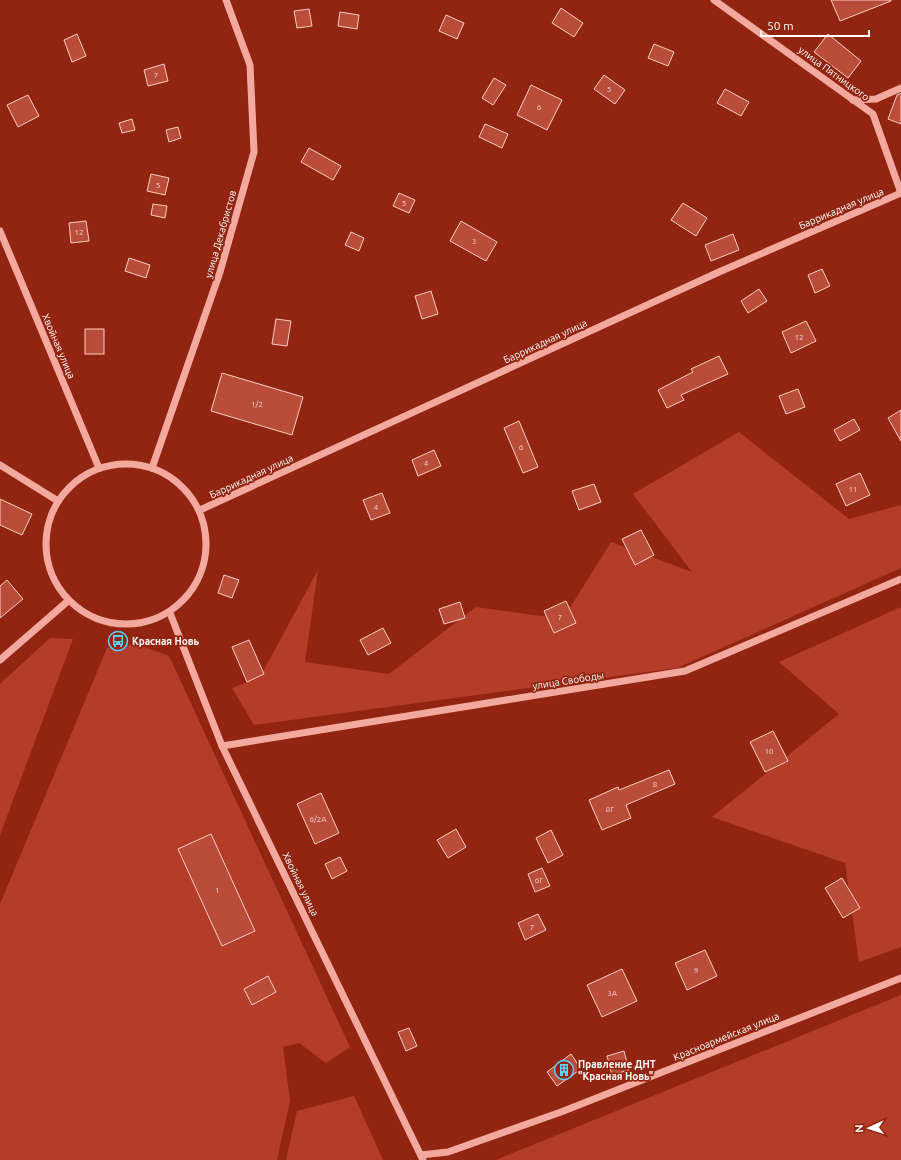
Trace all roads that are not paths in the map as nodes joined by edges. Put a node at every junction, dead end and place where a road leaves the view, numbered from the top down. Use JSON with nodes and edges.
{"nodes":[{"id":1,"x":226,"y":0,"type":"edge"},
{"id":2,"x":714,"y":0,"type":"edge"},
{"id":3,"x":901,"y":88,"type":"edge"},
{"id":4,"x":853,"y":100,"type":"junction"},
{"id":5,"x":901,"y":193,"type":"edge"},
{"id":6,"x":0,"y":231,"type":"edge"},
{"id":7,"x":0,"y":465,"type":"edge"},
{"id":8,"x":99,"y":468,"type":"junction"},
{"id":9,"x":152,"y":468,"type":"junction"},
{"id":10,"x":58,"y":501,"type":"junction"},
{"id":11,"x":200,"y":510,"type":"junction"},
{"id":12,"x":901,"y":580,"type":"edge"},
{"id":13,"x":68,"y":601,"type":"junction"},
{"id":14,"x":170,"y":613,"type":"junction"},
{"id":15,"x":0,"y":660,"type":"edge"},
{"id":16,"x":222,"y":746,"type":"junction"},
{"id":17,"x":901,"y":978,"type":"edge"},
{"id":18,"x":422,"y":1157,"type":"edge"}],
"edges":[{"from":1,"to":9,"type":"street","name":"улица Декабристов"},
{"from":2,"to":4,"type":"street","name":"улица Пятницкого"},
{"from":3,"to":4,"type":"street"},
{"from":4,"to":5,"type":"street","name":"улица Пятницкого"},
{"from":5,"to":11,"type":"street","name":"Баррикадная улица"},
{"from":6,"to":8,"type":"street","name":"Хвойная улица"},
{"from":7,"to":10,"type":"street"},
{"from":8,"to":9,"type":"street"},
{"from":8,"to":10,"type":"street"},
{"from":9,"to":11,"type":"street"},
{"from":10,"to":13,"type":"street"},
{"from":11,"to":14,"type":"street"},
{"from":12,"to":16,"type":"street","name":"улица Свободы"},
{"from":13,"to":14,"type":"street"},
{"from":13,"to":15,"type":"street"},
{"from":14,"to":16,"type":"street","name":"Хвойная улица"},
{"from":16,"to":18,"type":"street","name":"Хвойная улица"},
{"from":17,"to":18,"type":"street","name":"Красноармейская улица"}]}
